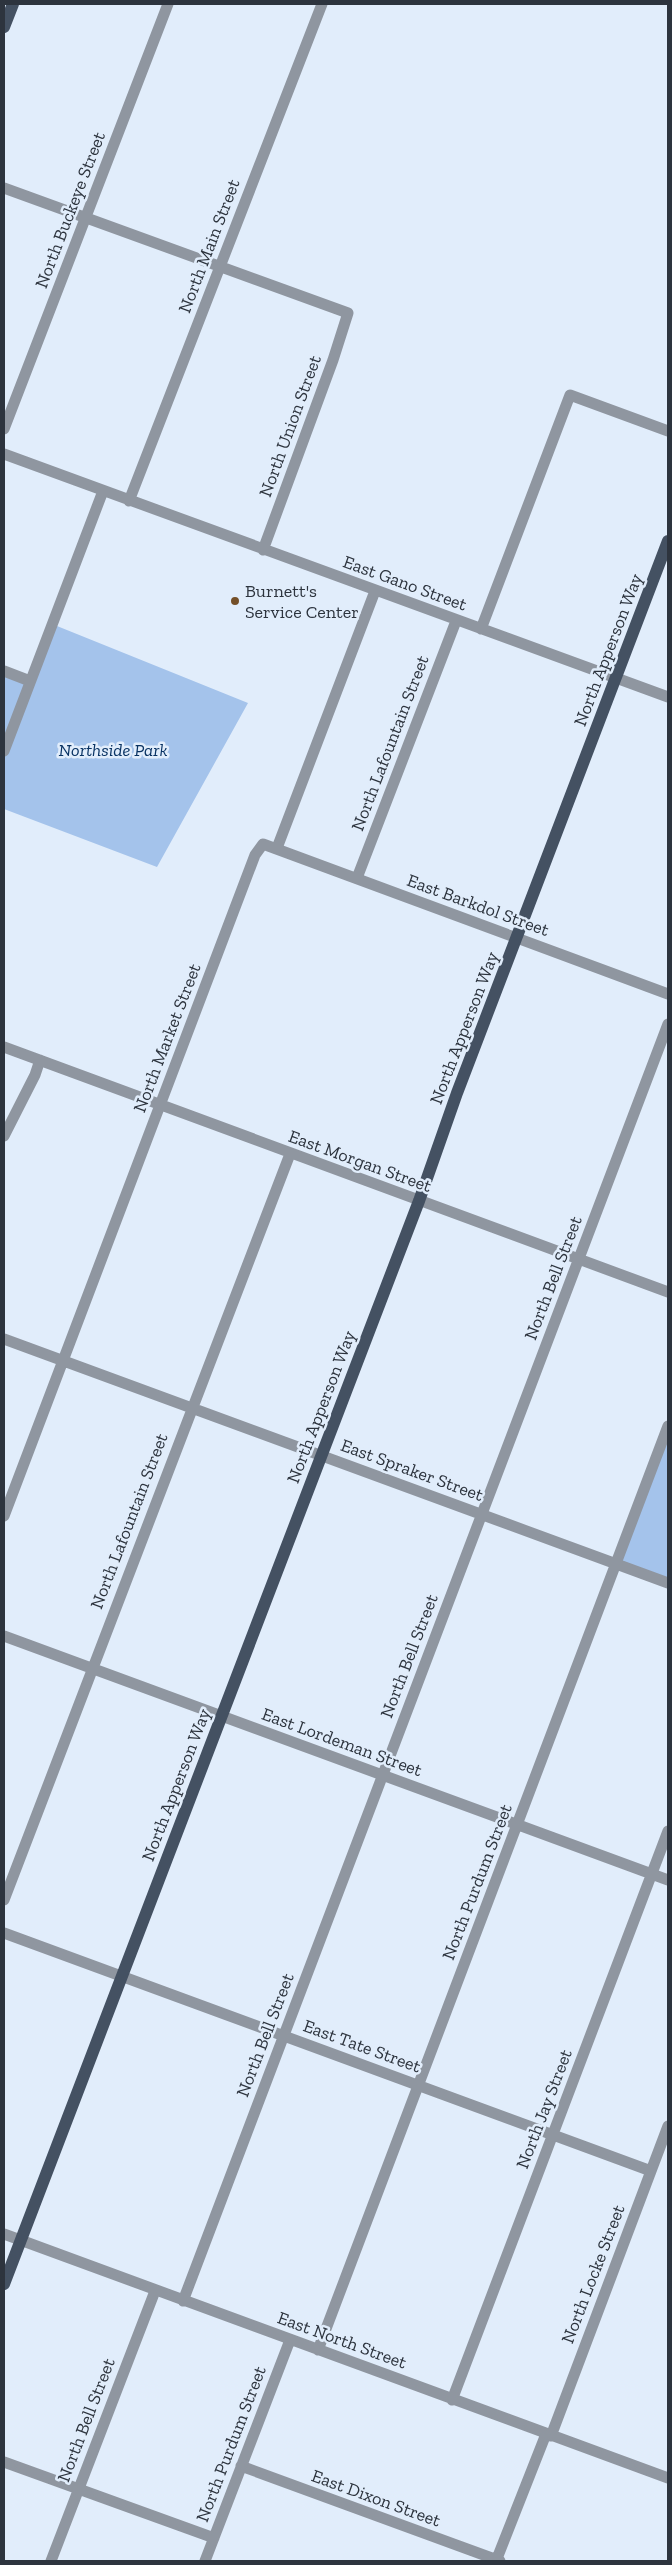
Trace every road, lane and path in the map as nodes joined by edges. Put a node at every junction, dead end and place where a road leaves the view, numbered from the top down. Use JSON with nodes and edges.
{"nodes":[{"id":1,"x":13,"y":4,"type":"edge"},
{"id":2,"x":168,"y":4,"type":"edge"},
{"id":3,"x":322,"y":4,"type":"edge"},
{"id":4,"x":4,"y":27,"type":"edge"},
{"id":5,"x":4,"y":188,"type":"edge"},
{"id":6,"x":86,"y":217,"type":"junction"},
{"id":7,"x":220,"y":267,"type":"junction"},
{"id":8,"x":4,"y":429,"type":"edge"},
{"id":9,"x":668,"y":431,"type":"edge"},
{"id":10,"x":4,"y":454,"type":"edge"},
{"id":11,"x":103,"y":491,"type":"junction"},
{"id":12,"x":129,"y":501,"type":"junction"},
{"id":13,"x":668,"y":541,"type":"edge"},
{"id":14,"x":263,"y":550,"type":"junction"},
{"id":15,"x":375,"y":591,"type":"junction"},
{"id":16,"x":456,"y":621,"type":"junction"},
{"id":17,"x":481,"y":629,"type":"junction"},
{"id":18,"x":4,"y":671,"type":"edge"},
{"id":19,"x":616,"y":679,"type":"junction"},
{"id":20,"x":30,"y":681,"type":"junction"},
{"id":21,"x":668,"y":697,"type":"edge"},
{"id":22,"x":4,"y":751,"type":"edge"},
{"id":23,"x":277,"y":848,"type":"junction"},
{"id":24,"x":357,"y":878,"type":"junction"},
{"id":25,"x":518,"y":938,"type":"junction"},
{"id":26,"x":668,"y":994,"type":"edge"},
{"id":27,"x":668,"y":1024,"type":"edge"},
{"id":28,"x":4,"y":1047,"type":"edge"},
{"id":29,"x":40,"y":1060,"type":"junction"},
{"id":30,"x":160,"y":1106,"type":"junction"},
{"id":31,"x":4,"y":1136,"type":"edge"},
{"id":32,"x":290,"y":1154,"type":"junction"},
{"id":33,"x":419,"y":1202,"type":"junction"},
{"id":34,"x":579,"y":1260,"type":"junction"},
{"id":35,"x":668,"y":1292,"type":"edge"},
{"id":36,"x":4,"y":1339,"type":"edge"},
{"id":37,"x":62,"y":1361,"type":"junction"},
{"id":38,"x":190,"y":1409,"type":"junction"},
{"id":39,"x":668,"y":1426,"type":"edge"},
{"id":40,"x":320,"y":1456,"type":"junction"},
{"id":41,"x":482,"y":1514,"type":"junction"},
{"id":42,"x":4,"y":1516,"type":"edge"},
{"id":43,"x":616,"y":1564,"type":"junction"},
{"id":44,"x":668,"y":1582,"type":"edge"},
{"id":45,"x":4,"y":1636,"type":"edge"},
{"id":46,"x":92,"y":1669,"type":"junction"},
{"id":47,"x":221,"y":1717,"type":"junction"},
{"id":48,"x":382,"y":1776,"type":"junction"},
{"id":49,"x":517,"y":1825,"type":"junction"},
{"id":50,"x":668,"y":1831,"type":"edge"},
{"id":51,"x":652,"y":1874,"type":"junction"},
{"id":52,"x":668,"y":1880,"type":"edge"},
{"id":53,"x":4,"y":1900,"type":"edge"},
{"id":54,"x":4,"y":1933,"type":"edge"},
{"id":55,"x":122,"y":1978,"type":"junction"},
{"id":56,"x":284,"y":2036,"type":"junction"},
{"id":57,"x":418,"y":2085,"type":"junction"},
{"id":58,"x":668,"y":2126,"type":"edge"},
{"id":59,"x":553,"y":2135,"type":"junction"},
{"id":60,"x":651,"y":2171,"type":"junction"},
{"id":61,"x":4,"y":2234,"type":"edge"},
{"id":62,"x":21,"y":2240,"type":"junction"},
{"id":63,"x":4,"y":2284,"type":"edge"},
{"id":64,"x":155,"y":2291,"type":"junction"},
{"id":65,"x":183,"y":2301,"type":"junction"},
{"id":66,"x":290,"y":2340,"type":"junction"},
{"id":67,"x":318,"y":2350,"type":"junction"},
{"id":68,"x":452,"y":2400,"type":"junction"},
{"id":69,"x":548,"y":2435,"type":"junction"},
{"id":70,"x":4,"y":2462,"type":"edge"},
{"id":71,"x":241,"y":2466,"type":"junction"},
{"id":72,"x":668,"y":2478,"type":"edge"},
{"id":73,"x":78,"y":2490,"type":"junction"},
{"id":74,"x":214,"y":2538,"type":"junction"},
{"id":75,"x":51,"y":2561,"type":"edge"},
{"id":76,"x":205,"y":2561,"type":"edge"},
{"id":77,"x":497,"y":2561,"type":"edge"}],
"edges":[{"from":1,"to":4,"type":"main road"},
{"from":2,"to":6,"type":"street","name":"North Buckeye Street"},
{"from":3,"to":7,"type":"street","name":"North Main Street"},
{"from":5,"to":6,"type":"street"},
{"from":6,"to":7,"type":"street"},
{"from":6,"to":8,"type":"street","name":"North Buckeye Street"},
{"from":7,"to":12,"type":"street","name":"North Main Street"},
{"from":7,"to":14,"type":"street","name":"North Union Street"},
{"from":9,"to":17,"type":"street"},
{"from":10,"to":11,"type":"street","name":"East Gano Street"},
{"from":11,"to":12,"type":"street","name":"East Gano Street"},
{"from":11,"to":20,"type":"street"},
{"from":12,"to":14,"type":"street","name":"East Gano Street"},
{"from":13,"to":19,"type":"main road","name":"North Apperson Way"},
{"from":14,"to":15,"type":"street","name":"East Gano Street"},
{"from":15,"to":16,"type":"street","name":"East Gano Street"},
{"from":15,"to":23,"type":"street"},
{"from":16,"to":17,"type":"street","name":"East Gano Street"},
{"from":16,"to":24,"type":"street","name":"North Lafountain Street"},
{"from":17,"to":19,"type":"street","name":"East Gano Street"},
{"from":18,"to":20,"type":"street"},
{"from":19,"to":21,"type":"street","name":"East Gano Street"},
{"from":19,"to":25,"type":"main road","name":"North Apperson Way"},
{"from":20,"to":22,"type":"street"},
{"from":23,"to":24,"type":"street","name":"East Barkdol Street"},
{"from":23,"to":30,"type":"street","name":"North Market Street"},
{"from":24,"to":25,"type":"street","name":"East Barkdol Street"},
{"from":25,"to":26,"type":"street","name":"East Barkdol Street"},
{"from":25,"to":33,"type":"main road","name":"North Apperson Way"},
{"from":27,"to":34,"type":"street","name":"North Bell Street"},
{"from":28,"to":29,"type":"street","name":"East Morgan Street"},
{"from":29,"to":30,"type":"street","name":"East Morgan Street"},
{"from":29,"to":31,"type":"street"},
{"from":30,"to":32,"type":"street","name":"East Morgan Street"},
{"from":30,"to":37,"type":"street","name":"North Market Street"},
{"from":32,"to":33,"type":"street","name":"East Morgan Street"},
{"from":32,"to":38,"type":"street","name":"North Lafountain Street"},
{"from":33,"to":34,"type":"street","name":"East Morgan Street"},
{"from":33,"to":40,"type":"main road","name":"North Apperson Way"},
{"from":34,"to":35,"type":"street","name":"East Morgan Street"},
{"from":34,"to":41,"type":"street","name":"North Bell Street"},
{"from":36,"to":37,"type":"street","name":"East Spraker Street"},
{"from":37,"to":38,"type":"street","name":"East Spraker Street"},
{"from":37,"to":42,"type":"street","name":"North Market Street"},
{"from":38,"to":40,"type":"street","name":"East Spraker Street"},
{"from":38,"to":46,"type":"street","name":"North Lafountain Street"},
{"from":39,"to":43,"type":"street","name":"North Purdum Street"},
{"from":40,"to":41,"type":"street","name":"East Spraker Street"},
{"from":40,"to":47,"type":"main road","name":"North Apperson Way"},
{"from":41,"to":43,"type":"street","name":"East Spraker Street"},
{"from":41,"to":48,"type":"street","name":"North Bell Street"},
{"from":43,"to":44,"type":"street","name":"East Spraker Street"},
{"from":43,"to":49,"type":"street","name":"North Purdum Street"},
{"from":45,"to":46,"type":"street","name":"East Lordeman Street"},
{"from":46,"to":47,"type":"street","name":"East Lordeman Street"},
{"from":46,"to":53,"type":"street","name":"North Lafountain Street"},
{"from":47,"to":48,"type":"street","name":"East Lordeman Street"},
{"from":47,"to":55,"type":"main road","name":"North Apperson Way"},
{"from":48,"to":49,"type":"street","name":"East Lordeman Street"},
{"from":48,"to":56,"type":"street","name":"North Bell Street"},
{"from":49,"to":51,"type":"street","name":"East Lordeman Street"},
{"from":49,"to":57,"type":"street","name":"North Purdum Street"},
{"from":50,"to":51,"type":"street","name":"North Jay Street"},
{"from":51,"to":52,"type":"street","name":"East Lordeman Street"},
{"from":51,"to":59,"type":"street","name":"North Jay Street"},
{"from":54,"to":55,"type":"street","name":"East Tate Street"},
{"from":55,"to":56,"type":"street","name":"East Tate Street"},
{"from":55,"to":62,"type":"main road","name":"North Apperson Way"},
{"from":56,"to":57,"type":"street","name":"East Tate Street"},
{"from":56,"to":65,"type":"street","name":"North Bell Street"},
{"from":57,"to":59,"type":"street","name":"East Tate Street"},
{"from":57,"to":67,"type":"street","name":"North Purdum Street"},
{"from":58,"to":60,"type":"street","name":"North Locke Street"},
{"from":59,"to":60,"type":"street","name":"East Tate Street"},
{"from":59,"to":68,"type":"street","name":"North Jay Street"},
{"from":60,"to":69,"type":"street","name":"North Locke Street"},
{"from":61,"to":62,"type":"street","name":"East North Street"},
{"from":62,"to":63,"type":"main road","name":"North Apperson Way"},
{"from":62,"to":64,"type":"street","name":"East North Street"},
{"from":64,"to":65,"type":"street","name":"East North Street"},
{"from":64,"to":73,"type":"street","name":"North Bell Street"},
{"from":65,"to":66,"type":"street","name":"East North Street"},
{"from":66,"to":67,"type":"street","name":"East North Street"},
{"from":66,"to":71,"type":"street","name":"North Purdum Street"},
{"from":67,"to":68,"type":"street","name":"East North Street"},
{"from":68,"to":69,"type":"street","name":"East North Street"},
{"from":69,"to":72,"type":"street","name":"East North Street"},
{"from":69,"to":77,"type":"street","name":"North Locke Street"},
{"from":70,"to":73,"type":"street"},
{"from":71,"to":74,"type":"street","name":"North Purdum Street"},
{"from":71,"to":77,"type":"street","name":"East Dixon Street"},
{"from":73,"to":74,"type":"street"},
{"from":73,"to":75,"type":"street","name":"North Bell Street"},
{"from":74,"to":76,"type":"street","name":"North Purdum Street"}]}
